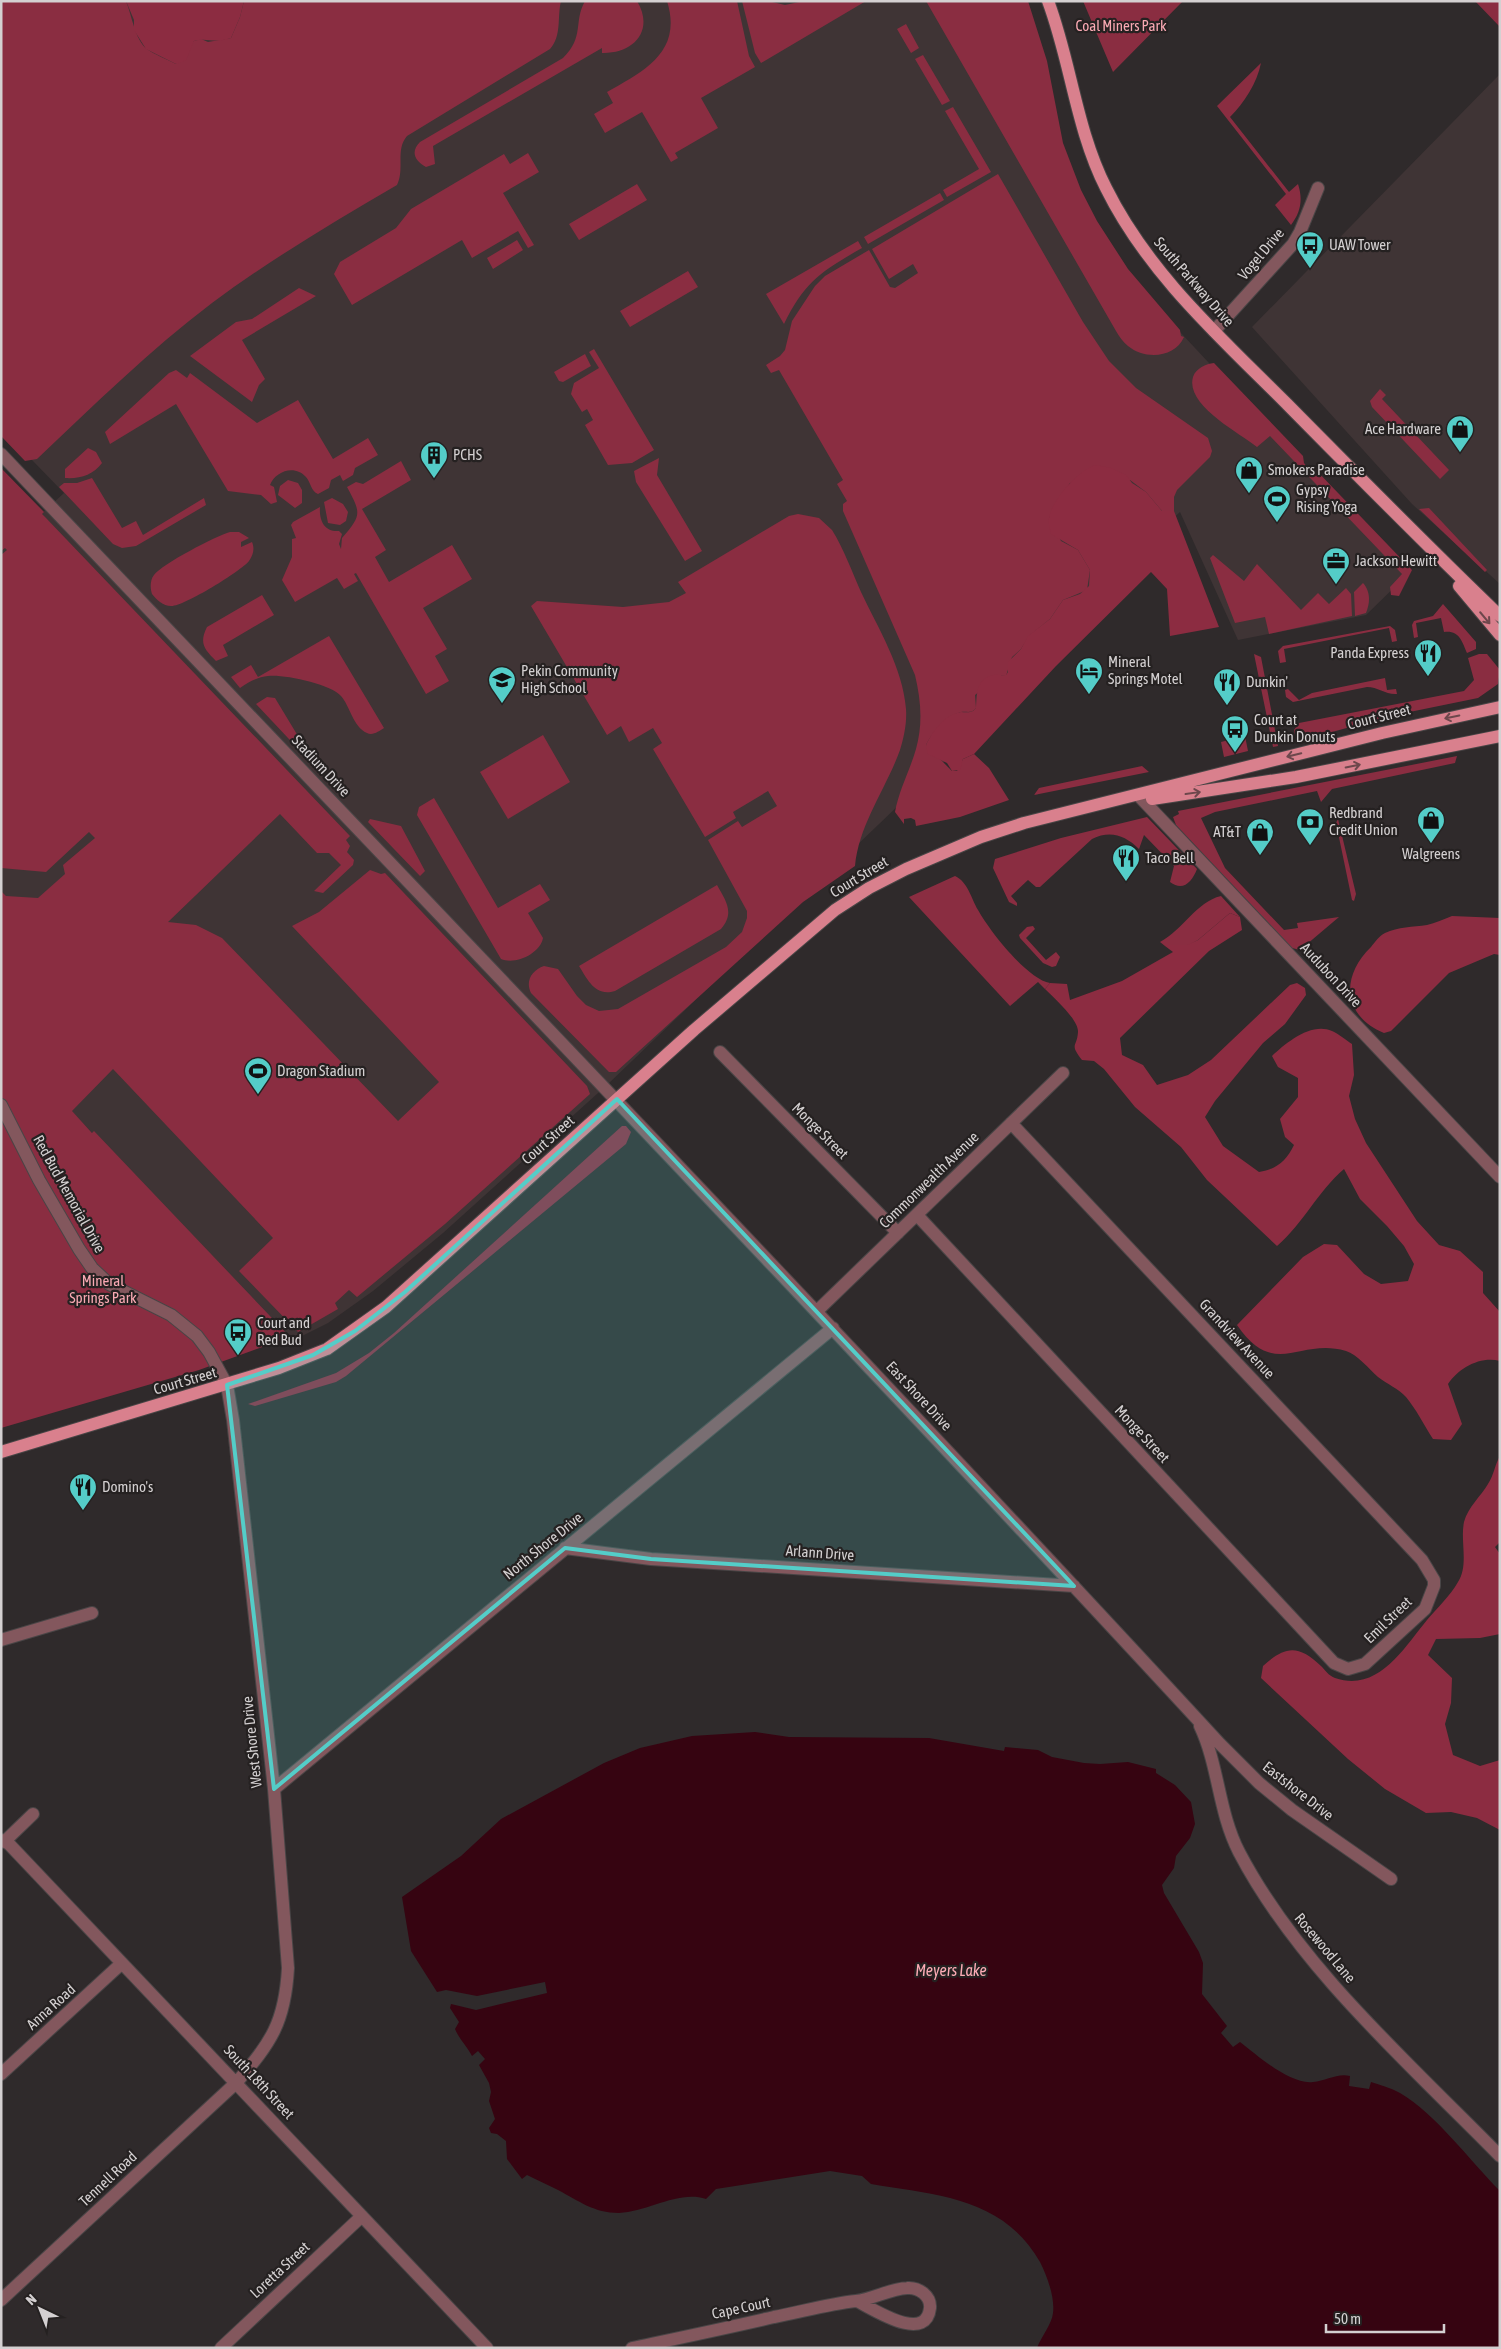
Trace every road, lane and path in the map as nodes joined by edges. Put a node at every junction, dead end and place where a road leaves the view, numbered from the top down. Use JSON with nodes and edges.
{"nodes":[{"id":1,"x":1048,"y":1,"type":"edge"},
{"id":2,"x":1318,"y":188,"type":"dead end"},
{"id":3,"x":1214,"y":331,"type":"junction"},
{"id":4,"x":1,"y":454,"type":"edge"},
{"id":5,"x":1408,"y":527,"type":"junction"},
{"id":6,"x":1500,"y":616,"type":"edge"},
{"id":7,"x":1500,"y":636,"type":"edge"},
{"id":8,"x":1500,"y":699,"type":"edge"},
{"id":9,"x":1500,"y":707,"type":"edge"},
{"id":10,"x":1480,"y":712,"type":"junction"},
{"id":11,"x":1500,"y":736,"type":"edge"},
{"id":12,"x":1141,"y":798,"type":"junction"},
{"id":13,"x":720,"y":1052,"type":"dead end"},
{"id":14,"x":1063,"y":1073,"type":"dead end"},
{"id":15,"x":617,"y":1099,"type":"junction"},
{"id":16,"x":1,"y":1105,"type":"edge"},
{"id":17,"x":1011,"y":1123,"type":"junction"},
{"id":18,"x":1500,"y":1177,"type":"edge"},
{"id":19,"x":917,"y":1215,"type":"junction"},
{"id":20,"x":898,"y":1233,"type":"junction"},
{"id":21,"x":817,"y":1311,"type":"junction"},
{"id":22,"x":833,"y":1328,"type":"junction"},
{"id":23,"x":227,"y":1385,"type":"junction"},
{"id":24,"x":1,"y":1452,"type":"edge"},
{"id":25,"x":566,"y":1548,"type":"junction"},
{"id":26,"x":1434,"y":1580,"type":"joint"},
{"id":27,"x":1074,"y":1586,"type":"junction"},
{"id":28,"x":92,"y":1613,"type":"dead end"},
{"id":29,"x":1,"y":1640,"type":"edge"},
{"id":30,"x":1348,"y":1669,"type":"joint"},
{"id":31,"x":1196,"y":1717,"type":"junction"},
{"id":32,"x":274,"y":1789,"type":"junction"},
{"id":33,"x":33,"y":1814,"type":"dead end"},
{"id":34,"x":3,"y":1840,"type":"edge"},
{"id":35,"x":1391,"y":1879,"type":"dead end"},
{"id":36,"x":122,"y":1964,"type":"junction"},
{"id":37,"x":1,"y":2074,"type":"edge"},
{"id":38,"x":237,"y":2082,"type":"junction"},
{"id":39,"x":1500,"y":2156,"type":"edge"},
{"id":40,"x":362,"y":2216,"type":"junction"},
{"id":41,"x":1,"y":2300,"type":"edge"},
{"id":42,"x":857,"y":2301,"type":"junction"},
{"id":43,"x":221,"y":2348,"type":"edge"},
{"id":44,"x":487,"y":2348,"type":"edge"},
{"id":45,"x":632,"y":2348,"type":"edge"}],
"edges":[{"from":1,"to":3,"type":"main road","name":"South Parkway Drive"},
{"from":2,"to":3,"type":"street","name":"Vogel Drive"},
{"from":3,"to":5,"type":"main road","name":"South Parkway Drive"},
{"from":4,"to":15,"type":"street","name":"Stadium Drive"},
{"from":5,"to":6,"type":"main road","name":"South Parkway Drive"},
{"from":5,"to":7,"type":"main road","name":"South Parkway Drive","one_way":true},
{"from":8,"to":10,"type":"main road"},
{"from":9,"to":10,"type":"main road","name":"Court Street"},
{"from":10,"to":12,"type":"main road","name":"Court Street","one_way":true},
{"from":12,"to":11,"type":"main road","name":"Court Street","one_way":true},
{"from":12,"to":15,"type":"main road","name":"Court Street"},
{"from":12,"to":18,"type":"street","name":"Audubon Drive"},
{"from":13,"to":20,"type":"street","name":"Monge Street"},
{"from":14,"to":17,"type":"street","name":"Commonwealth Avenue"},
{"from":15,"to":21,"type":"street","name":"East Shore Drive"},
{"from":15,"to":23,"type":"main road","name":"Court Street"},
{"from":16,"to":23,"type":"street","name":"Red Bud Memorial Drive"},
{"from":17,"to":19,"type":"street","name":"Commonwealth Avenue"},
{"from":17,"to":26,"type":"street","name":"Grandview Avenue"},
{"from":19,"to":20,"type":"street","name":"Commonwealth Avenue"},
{"from":19,"to":30,"type":"street","name":"Monge Street"},
{"from":20,"to":21,"type":"street","name":"Commonwealth Avenue"},
{"from":21,"to":22,"type":"street","name":"East Shore Drive"},
{"from":22,"to":25,"type":"street","name":"North Shore Drive"},
{"from":22,"to":27,"type":"street","name":"East Shore Drive"},
{"from":23,"to":24,"type":"main road","name":"Court Street"},
{"from":23,"to":32,"type":"street","name":"West Shore Drive"},
{"from":25,"to":27,"type":"street","name":"Arlann Drive"},
{"from":25,"to":32,"type":"street","name":"North Shore Drive"},
{"from":26,"to":30,"type":"street","name":"Emil Street"},
{"from":27,"to":31,"type":"street","name":"East Shore Drive"},
{"from":28,"to":29,"type":"street"},
{"from":31,"to":35,"type":"street","name":"Eastshore Drive"},
{"from":31,"to":39,"type":"street","name":"Rosewood Lane"},
{"from":32,"to":38,"type":"street","name":"West Shore Drive"},
{"from":33,"to":34,"type":"street"},
{"from":34,"to":36,"type":"street","name":"South 18th Street"},
{"from":36,"to":37,"type":"street","name":"Anna Road"},
{"from":36,"to":38,"type":"street","name":"South 18th Street"},
{"from":38,"to":40,"type":"street","name":"South 18th Street"},
{"from":38,"to":41,"type":"street","name":"Tennell Road"},
{"from":40,"to":43,"type":"street","name":"Loretta Street"},
{"from":40,"to":44,"type":"street","name":"South 18th Street"},
{"from":42,"to":42,"type":"street","name":"Cape Court"},
{"from":42,"to":45,"type":"street","name":"Cape Court"}]}
